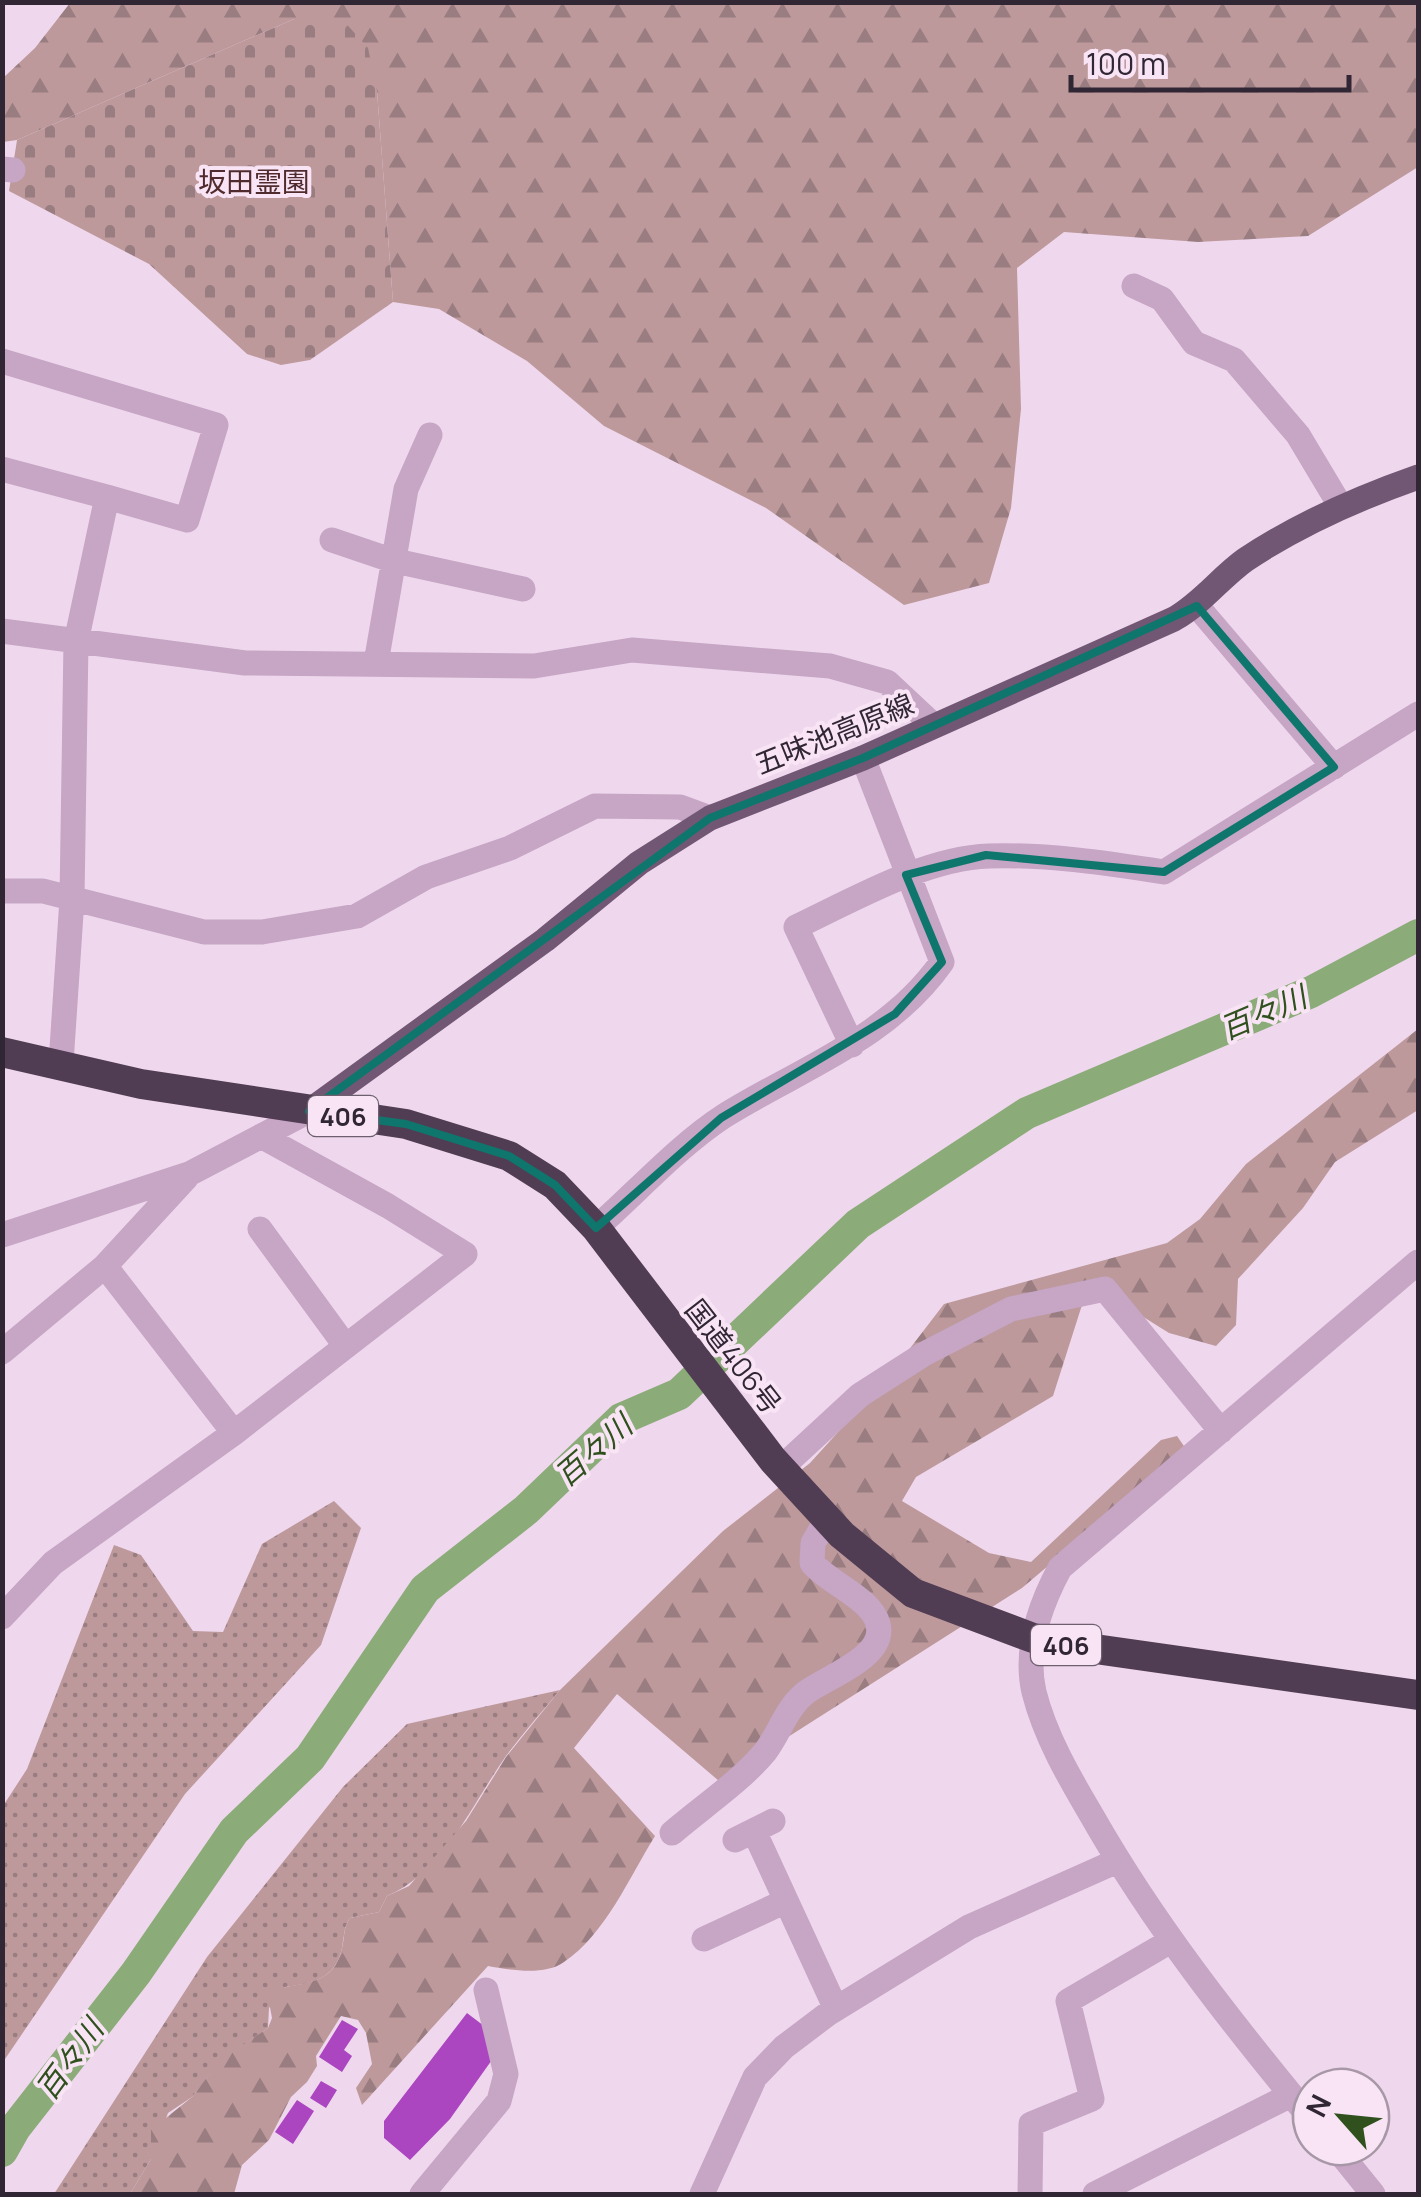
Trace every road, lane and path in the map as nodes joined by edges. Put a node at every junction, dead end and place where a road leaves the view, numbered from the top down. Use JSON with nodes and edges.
{"nodes":[{"id":1,"x":1134,"y":286,"type":"dead end"},
{"id":2,"x":2,"y":361,"type":"edge"},
{"id":3,"x":430,"y":434,"type":"dead end"},
{"id":4,"x":2,"y":469,"type":"edge"},
{"id":5,"x":1418,"y":477,"type":"edge"},
{"id":6,"x":107,"y":496,"type":"junction"},
{"id":7,"x":1341,"y":508,"type":"junction"},
{"id":8,"x":332,"y":540,"type":"dead end"},
{"id":9,"x":392,"y":560,"type":"junction"},
{"id":10,"x":523,"y":589,"type":"dead end"},
{"id":11,"x":1197,"y":606,"type":"junction"},
{"id":12,"x":2,"y":631,"type":"edge"},
{"id":13,"x":76,"y":642,"type":"junction"},
{"id":14,"x":376,"y":662,"type":"junction"},
{"id":15,"x":1418,"y":714,"type":"edge"},
{"id":16,"x":933,"y":725,"type":"junction"},
{"id":17,"x":863,"y":758,"type":"junction"},
{"id":18,"x":1334,"y":767,"type":"junction"},
{"id":19,"x":710,"y":818,"type":"junction"},
{"id":20,"x":906,"y":875,"type":"junction"},
{"id":21,"x":2,"y":891,"type":"edge"},
{"id":22,"x":72,"y":899,"type":"junction"},
{"id":23,"x":852,"y":1045,"type":"junction"},
{"id":24,"x":2,"y":1052,"type":"edge"},
{"id":25,"x":61,"y":1063,"type":"junction"},
{"id":26,"x":309,"y":1111,"type":"junction"},
{"id":27,"x":260,"y":1136,"type":"junction"},
{"id":28,"x":189,"y":1174,"type":"junction"},
{"id":29,"x":596,"y":1228,"type":"junction"},
{"id":30,"x":260,"y":1229,"type":"dead end"},
{"id":31,"x":2,"y":1235,"type":"edge"},
{"id":32,"x":1418,"y":1262,"type":"edge"},
{"id":33,"x":105,"y":1266,"type":"junction"},
{"id":34,"x":344,"y":1344,"type":"junction"},
{"id":35,"x":2,"y":1352,"type":"edge"},
{"id":36,"x":1221,"y":1431,"type":"junction"},
{"id":37,"x":234,"y":1432,"type":"junction"},
{"id":38,"x":777,"y":1464,"type":"junction"},
{"id":39,"x":827,"y":1518,"type":"junction"},
{"id":40,"x":2,"y":1618,"type":"edge"},
{"id":41,"x":1033,"y":1638,"type":"junction"},
{"id":42,"x":1418,"y":1695,"type":"edge"},
{"id":43,"x":754,"y":1831,"type":"dead end"},
{"id":44,"x":672,"y":1833,"type":"dead end"},
{"id":45,"x":1117,"y":1861,"type":"junction"},
{"id":46,"x":786,"y":1901,"type":"junction"},
{"id":47,"x":704,"y":1938,"type":"dead end"},
{"id":48,"x":1170,"y":1942,"type":"junction"},
{"id":49,"x":486,"y":1990,"type":"dead end"},
{"id":50,"x":836,"y":2009,"type":"junction"},
{"id":51,"x":1291,"y":2095,"type":"joint"},
{"id":52,"x":1351,"y":2167,"type":"edge"},
{"id":53,"x":422,"y":2194,"type":"edge"},
{"id":54,"x":702,"y":2194,"type":"edge"},
{"id":55,"x":1030,"y":2194,"type":"edge"},
{"id":56,"x":1095,"y":2194,"type":"edge"},
{"id":57,"x":1373,"y":2194,"type":"edge"}],
"edges":[{"from":1,"to":7,"type":"street"},
{"from":2,"to":6,"type":"street"},
{"from":3,"to":9,"type":"street"},
{"from":4,"to":6,"type":"street"},
{"from":5,"to":7,"type":"main road","name":"五味池高原線"},
{"from":6,"to":13,"type":"street"},
{"from":7,"to":11,"type":"main road","name":"五味池高原線"},
{"from":8,"to":9,"type":"street"},
{"from":9,"to":10,"type":"street"},
{"from":9,"to":14,"type":"street"},
{"from":11,"to":16,"type":"main road","name":"五味池高原線"},
{"from":11,"to":18,"type":"street"},
{"from":12,"to":13,"type":"street"},
{"from":13,"to":14,"type":"street"},
{"from":13,"to":22,"type":"street"},
{"from":14,"to":16,"type":"street"},
{"from":15,"to":18,"type":"street"},
{"from":16,"to":17,"type":"main road","name":"五味池高原線"},
{"from":17,"to":19,"type":"main road","name":"五味池高原線"},
{"from":17,"to":20,"type":"street"},
{"from":18,"to":20,"type":"street"},
{"from":19,"to":22,"type":"street"},
{"from":19,"to":26,"type":"main road","name":"五味池高原線"},
{"from":20,"to":23,"type":"street"},
{"from":20,"to":23,"type":"street"},
{"from":21,"to":22,"type":"street"},
{"from":22,"to":25,"type":"street"},
{"from":23,"to":29,"type":"street"},
{"from":24,"to":25,"type":"highway","name":"国道406号","number":"406"},
{"from":25,"to":26,"type":"highway","name":"国道406号","number":"406"},
{"from":26,"to":27,"type":"street"},
{"from":26,"to":29,"type":"highway","name":"国道406号","number":"406"},
{"from":27,"to":28,"type":"street"},
{"from":27,"to":34,"type":"street"},
{"from":28,"to":31,"type":"street"},
{"from":28,"to":33,"type":"street"},
{"from":29,"to":38,"type":"highway","name":"国道406号","number":"406"},
{"from":30,"to":34,"type":"street"},
{"from":32,"to":36,"type":"street"},
{"from":33,"to":35,"type":"street"},
{"from":33,"to":37,"type":"street"},
{"from":34,"to":37,"type":"street"},
{"from":36,"to":38,"type":"street"},
{"from":36,"to":41,"type":"street"},
{"from":37,"to":40,"type":"street"},
{"from":38,"to":39,"type":"highway","name":"国道406号","number":"406"},
{"from":39,"to":41,"type":"highway","name":"国道406号","number":"406"},
{"from":39,"to":44,"type":"street"},
{"from":41,"to":42,"type":"highway","name":"国道406号","number":"406"},
{"from":41,"to":45,"type":"street"},
{"from":43,"to":46,"type":"street"},
{"from":45,"to":48,"type":"street"},
{"from":45,"to":50,"type":"street"},
{"from":46,"to":47,"type":"street"},
{"from":46,"to":50,"type":"street"},
{"from":48,"to":51,"type":"street"},
{"from":48,"to":55,"type":"street"},
{"from":49,"to":53,"type":"street"},
{"from":50,"to":54,"type":"street"},
{"from":51,"to":56,"type":"street"},
{"from":52,"to":57,"type":"street"}]}
